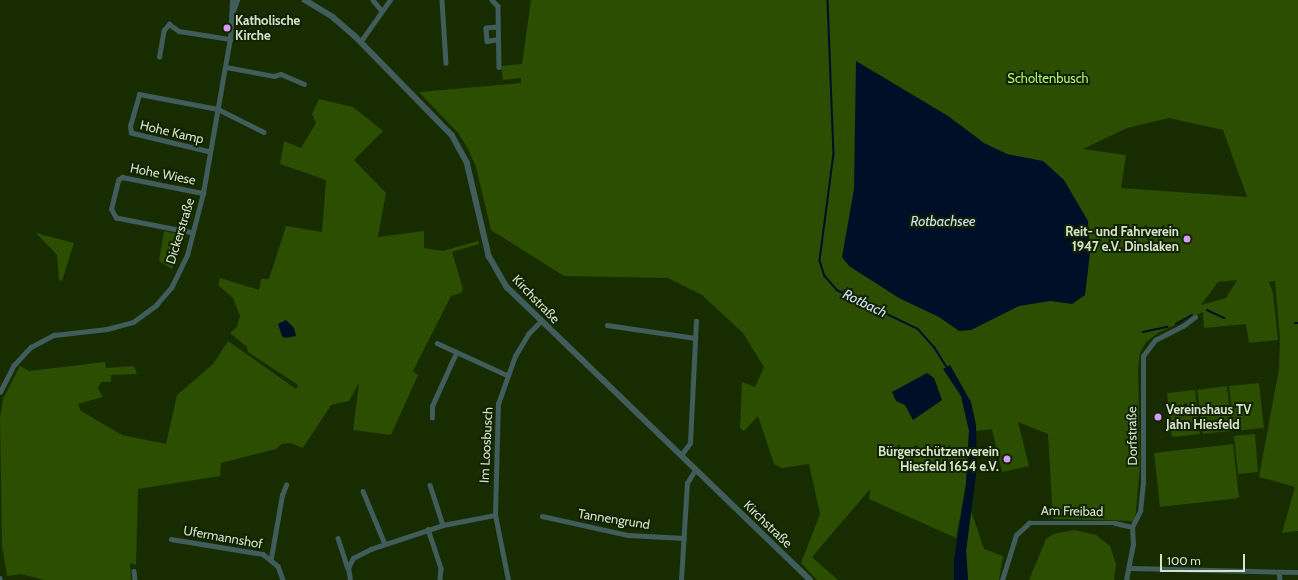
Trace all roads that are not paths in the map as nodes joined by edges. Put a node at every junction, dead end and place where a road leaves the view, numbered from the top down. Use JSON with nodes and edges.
{"nodes":[{"id":1,"x":232,"y":0,"type":"edge"},
{"id":2,"x":237,"y":0,"type":"edge"},
{"id":3,"x":305,"y":0,"type":"edge"},
{"id":4,"x":373,"y":0,"type":"edge"},
{"id":5,"x":390,"y":0,"type":"edge"},
{"id":6,"x":442,"y":0,"type":"edge"},
{"id":7,"x":492,"y":0,"type":"edge"},
{"id":8,"x":382,"y":11,"type":"junction"},
{"id":9,"x":233,"y":12,"type":"junction"},
{"id":10,"x":498,"y":27,"type":"junction"},
{"id":11,"x":230,"y":39,"type":"junction"},
{"id":12,"x":498,"y":39,"type":"junction"},
{"id":13,"x":361,"y":41,"type":"junction"},
{"id":14,"x":159,"y":57,"type":"dead end"},
{"id":15,"x":446,"y":63,"type":"dead end"},
{"id":16,"x":226,"y":67,"type":"junction"},
{"id":17,"x":499,"y":67,"type":"dead end"},
{"id":18,"x":304,"y":84,"type":"dead end"},
{"id":19,"x":218,"y":109,"type":"junction"},
{"id":20,"x":264,"y":132,"type":"dead end"},
{"id":21,"x":210,"y":152,"type":"junction"},
{"id":22,"x":203,"y":193,"type":"junction"},
{"id":23,"x":193,"y":234,"type":"junction"},
{"id":24,"x":1195,"y":317,"type":"dead end"},
{"id":25,"x":541,"y":321,"type":"junction"},
{"id":26,"x":696,"y":321,"type":"dead end"},
{"id":27,"x":607,"y":325,"type":"dead end"},
{"id":28,"x":695,"y":338,"type":"junction"},
{"id":29,"x":437,"y":343,"type":"dead end"},
{"id":30,"x":456,"y":353,"type":"junction"},
{"id":31,"x":508,"y":375,"type":"junction"},
{"id":32,"x":0,"y":392,"type":"edge"},
{"id":33,"x":432,"y":418,"type":"dead end"},
{"id":34,"x":681,"y":455,"type":"junction"},
{"id":35,"x":695,"y":470,"type":"junction"},
{"id":36,"x":286,"y":485,"type":"dead end"},
{"id":37,"x":430,"y":485,"type":"dead end"},
{"id":38,"x":363,"y":491,"type":"dead end"},
{"id":39,"x":495,"y":515,"type":"junction"},
{"id":40,"x":542,"y":516,"type":"dead end"},
{"id":41,"x":443,"y":525,"type":"junction"},
{"id":42,"x":1132,"y":527,"type":"junction"},
{"id":43,"x":428,"y":529,"type":"junction"},
{"id":44,"x":338,"y":538,"type":"dead end"},
{"id":45,"x":684,"y":538,"type":"junction"},
{"id":46,"x":171,"y":539,"type":"dead end"},
{"id":47,"x":385,"y":544,"type":"junction"},
{"id":48,"x":271,"y":558,"type":"junction"},
{"id":49,"x":348,"y":568,"type":"junction"},
{"id":50,"x":1130,"y":568,"type":"junction"},
{"id":51,"x":134,"y":571,"type":"dead end"},
{"id":52,"x":1279,"y":572,"type":"junction"},
{"id":53,"x":1298,"y":572,"type":"edge"},
{"id":54,"x":135,"y":580,"type":"edge"},
{"id":55,"x":283,"y":580,"type":"edge"},
{"id":56,"x":350,"y":580,"type":"edge"},
{"id":57,"x":440,"y":580,"type":"edge"},
{"id":58,"x":508,"y":580,"type":"edge"},
{"id":59,"x":681,"y":580,"type":"edge"},
{"id":60,"x":810,"y":580,"type":"edge"},
{"id":61,"x":1002,"y":580,"type":"edge"},
{"id":62,"x":1126,"y":580,"type":"edge"},
{"id":63,"x":1280,"y":580,"type":"edge"}],
"edges":[{"from":1,"to":9,"type":"street","name":"Dickerstraße"},
{"from":2,"to":9,"type":"street","name":"Dickerstraße"},
{"from":3,"to":13,"type":"street","name":"Kirchstraße"},
{"from":4,"to":8,"type":"street"},
{"from":5,"to":8,"type":"street"},
{"from":6,"to":15,"type":"street"},
{"from":7,"to":10,"type":"street"},
{"from":8,"to":13,"type":"street"},
{"from":9,"to":11,"type":"street","name":"Dickerstraße"},
{"from":10,"to":12,"type":"street"},
{"from":10,"to":12,"type":"street"},
{"from":11,"to":14,"type":"street"},
{"from":11,"to":16,"type":"street","name":"Dickerstraße"},
{"from":12,"to":17,"type":"street"},
{"from":13,"to":25,"type":"street","name":"Kirchstraße"},
{"from":16,"to":18,"type":"street"},
{"from":16,"to":19,"type":"street","name":"Dickerstraße"},
{"from":19,"to":20,"type":"street"},
{"from":19,"to":21,"type":"street","name":"Dickerstraße"},
{"from":19,"to":21,"type":"street","name":"Hohe Kamp"},
{"from":21,"to":22,"type":"street","name":"Dickerstraße"},
{"from":22,"to":23,"type":"street","name":"Dickerstraße"},
{"from":22,"to":23,"type":"street","name":"Hohe Wiese"},
{"from":23,"to":32,"type":"street","name":"Dickerstraße"},
{"from":24,"to":42,"type":"street","name":"Dorfstraße"},
{"from":25,"to":31,"type":"street","name":"Im Loosbusch"},
{"from":25,"to":34,"type":"street","name":"Kirchstraße"},
{"from":26,"to":28,"type":"street"},
{"from":27,"to":28,"type":"street"},
{"from":28,"to":34,"type":"street"},
{"from":29,"to":30,"type":"street"},
{"from":30,"to":31,"type":"street"},
{"from":30,"to":33,"type":"street"},
{"from":31,"to":39,"type":"street","name":"Im Loosbusch"},
{"from":34,"to":35,"type":"street","name":"Kirchstraße"},
{"from":35,"to":45,"type":"street"},
{"from":35,"to":60,"type":"street","name":"Kirchstraße"},
{"from":36,"to":48,"type":"street"},
{"from":37,"to":41,"type":"street"},
{"from":38,"to":47,"type":"street"},
{"from":39,"to":41,"type":"street"},
{"from":39,"to":58,"type":"street","name":"Im Loosbusch"},
{"from":40,"to":45,"type":"street","name":"Tannengrund"},
{"from":41,"to":43,"type":"street"},
{"from":42,"to":50,"type":"street","name":"Dorfstraße"},
{"from":42,"to":61,"type":"street","name":"Am Freibad"},
{"from":43,"to":47,"type":"street"},
{"from":43,"to":57,"type":"street"},
{"from":44,"to":49,"type":"street"},
{"from":45,"to":59,"type":"street"},
{"from":46,"to":48,"type":"street","name":"Ufermannshof"},
{"from":47,"to":49,"type":"street"},
{"from":48,"to":55,"type":"street"},
{"from":49,"to":56,"type":"street"},
{"from":50,"to":52,"type":"street"},
{"from":50,"to":62,"type":"street","name":"Dorfstraße"},
{"from":51,"to":54,"type":"street"},
{"from":52,"to":53,"type":"street"},
{"from":52,"to":63,"type":"street"}]}
